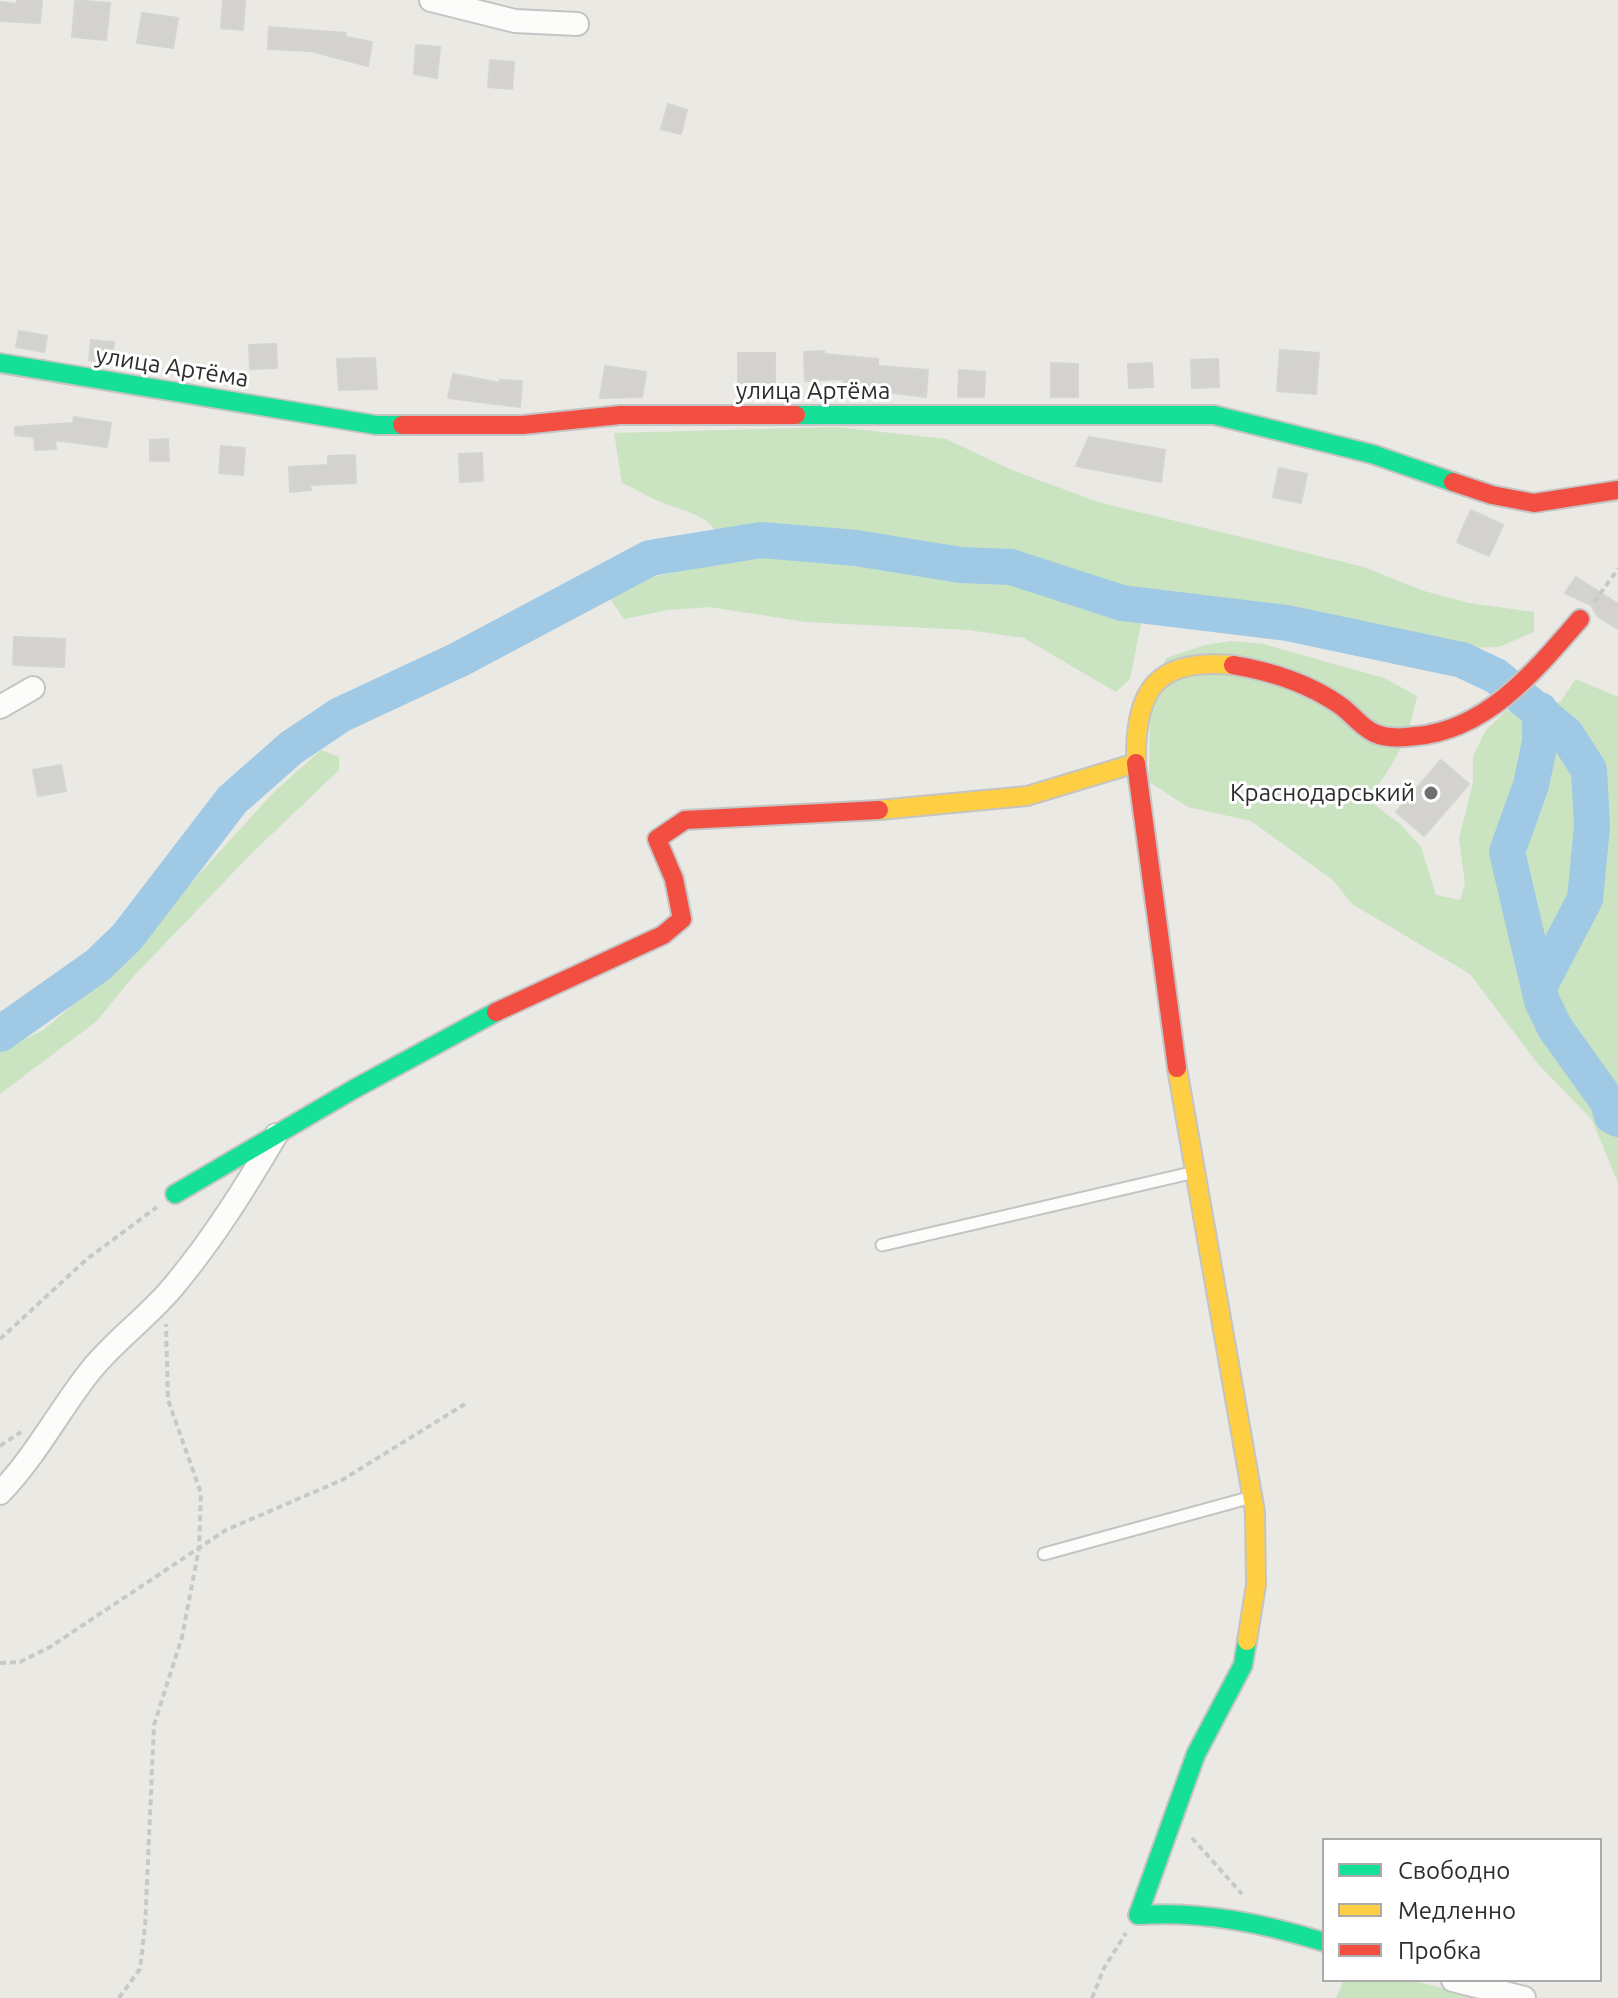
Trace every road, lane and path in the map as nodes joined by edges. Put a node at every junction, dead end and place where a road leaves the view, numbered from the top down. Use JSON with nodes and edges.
{"nodes":[{"id":1,"x":431,"y":0,"type":"edge"},
{"id":2,"x":577,"y":24,"type":"dead end"},
{"id":3,"x":0,"y":363,"type":"edge"},
{"id":4,"x":1618,"y":490,"type":"edge"},
{"id":5,"x":1618,"y":569,"type":"edge"},
{"id":6,"x":1580,"y":619,"type":"joint"},
{"id":7,"x":33,"y":688,"type":"dead end"},
{"id":8,"x":0,"y":707,"type":"edge"},
{"id":9,"x":1136,"y":763,"type":"junction"},
{"id":10,"x":277,"y":1133,"type":"junction"},
{"id":11,"x":1195,"y":1172,"type":"junction"},
{"id":12,"x":175,"y":1194,"type":"joint"},
{"id":13,"x":882,"y":1245,"type":"dead end"},
{"id":14,"x":166,"y":1294,"type":"junction"},
{"id":15,"x":0,"y":1339,"type":"edge"},
{"id":16,"x":465,"y":1404,"type":"dead end"},
{"id":17,"x":0,"y":1493,"type":"edge"},
{"id":18,"x":1252,"y":1496,"type":"junction"},
{"id":19,"x":199,"y":1548,"type":"junction"},
{"id":20,"x":1044,"y":1554,"type":"dead end"},
{"id":21,"x":0,"y":1663,"type":"edge"},
{"id":22,"x":1175,"y":1818,"type":"junction"},
{"id":23,"x":1246,"y":1897,"type":"dead end"},
{"id":24,"x":1138,"y":1915,"type":"junction"},
{"id":25,"x":1322,"y":1941,"type":"edge"},
{"id":26,"x":1461,"y":1982,"type":"edge"},
{"id":27,"x":119,"y":1998,"type":"edge"},
{"id":28,"x":1092,"y":1998,"type":"edge"},
{"id":29,"x":1524,"y":1998,"type":"edge"}],
"edges":[{"from":1,"to":2,"type":"street"},
{"from":3,"to":4,"type":"street","name":"улица Артёма"},
{"from":5,"to":6,"type":"path"},
{"from":6,"to":9,"type":"street"},
{"from":7,"to":8,"type":"street"},
{"from":9,"to":10,"type":"street"},
{"from":9,"to":11,"type":"street"},
{"from":10,"to":12,"type":"street"},
{"from":10,"to":14,"type":"street"},
{"from":11,"to":13,"type":"lane"},
{"from":11,"to":18,"type":"street"},
{"from":12,"to":15,"type":"path"},
{"from":14,"to":17,"type":"street"},
{"from":14,"to":19,"type":"path"},
{"from":16,"to":19,"type":"path"},
{"from":18,"to":20,"type":"lane"},
{"from":18,"to":22,"type":"street"},
{"from":19,"to":21,"type":"path"},
{"from":19,"to":27,"type":"path"},
{"from":22,"to":23,"type":"path"},
{"from":22,"to":24,"type":"street"},
{"from":24,"to":25,"type":"street"},
{"from":24,"to":28,"type":"path"},
{"from":26,"to":29,"type":"street"}]}
